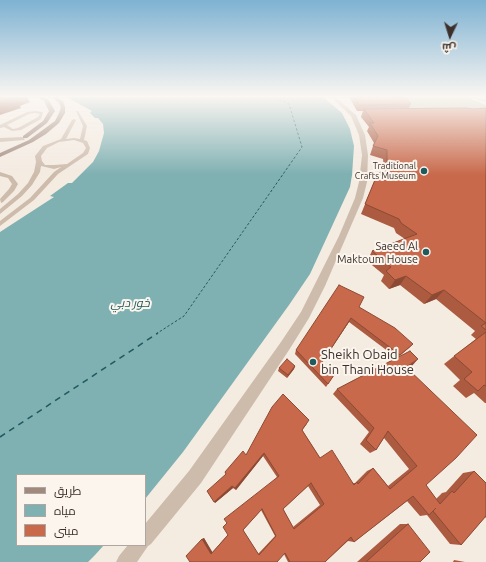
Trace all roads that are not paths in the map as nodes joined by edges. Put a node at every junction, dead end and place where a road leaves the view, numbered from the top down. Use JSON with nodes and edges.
{"nodes":[{"id":1,"x":31,"y":123,"type":"edge"},
{"id":2,"x":43,"y":123,"type":"edge"},
{"id":3,"x":56,"y":123,"type":"edge"},
{"id":4,"x":72,"y":123,"type":"edge"},
{"id":5,"x":84,"y":123,"type":"edge"},
{"id":6,"x":358,"y":123,"type":"edge"},
{"id":7,"x":2,"y":126,"type":"edge"},
{"id":8,"x":22,"y":139,"type":"junction"},
{"id":9,"x":0,"y":140,"type":"edge"},
{"id":10,"x":63,"y":140,"type":"junction"},
{"id":11,"x":82,"y":140,"type":"junction"},
{"id":12,"x":0,"y":150,"type":"edge"},
{"id":13,"x":0,"y":156,"type":"edge"},
{"id":14,"x":39,"y":162,"type":"junction"},
{"id":15,"x":66,"y":165,"type":"junction"},
{"id":16,"x":2,"y":173,"type":"edge"},
{"id":17,"x":15,"y":184,"type":"junction"},
{"id":18,"x":30,"y":184,"type":"junction"},
{"id":19,"x":0,"y":201,"type":"edge"},
{"id":20,"x":0,"y":212,"type":"edge"},
{"id":21,"x":0,"y":224,"type":"edge"},
{"id":22,"x":146,"y":537,"type":"edge"},
{"id":23,"x":138,"y":546,"type":"edge"},
{"id":24,"x":125,"y":562,"type":"edge"}],
"edges":[{"from":1,"to":7,"type":"lane"},
{"from":2,"to":8,"type":"main road"},
{"from":3,"to":13,"type":"main road"},
{"from":4,"to":10,"type":"lane"},
{"from":5,"to":11,"type":"lane"},
{"from":6,"to":22,"type":"street"},
{"from":8,"to":9,"type":"street"},
{"from":8,"to":12,"type":"main road"},
{"from":10,"to":11,"type":"lane"},
{"from":10,"to":14,"type":"lane"},
{"from":11,"to":15,"type":"lane"},
{"from":14,"to":15,"type":"lane"},
{"from":14,"to":18,"type":"lane"},
{"from":15,"to":21,"type":"lane"},
{"from":16,"to":17,"type":"lane"},
{"from":17,"to":18,"type":"lane"},
{"from":17,"to":19,"type":"lane"},
{"from":18,"to":20,"type":"lane"},
{"from":23,"to":24,"type":"street"}]}
